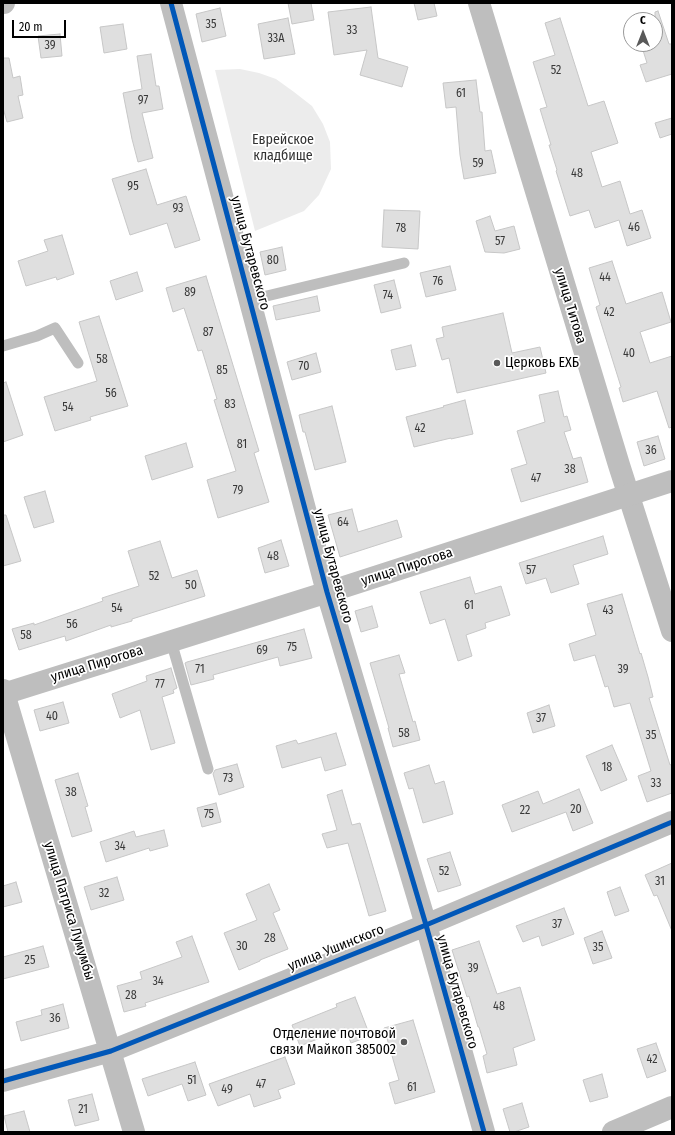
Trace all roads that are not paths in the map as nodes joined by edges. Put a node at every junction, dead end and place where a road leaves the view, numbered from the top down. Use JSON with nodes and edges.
{"nodes":[{"id":1,"x":171,"y":3,"type":"edge"},
{"id":2,"x":479,"y":3,"type":"edge"},
{"id":3,"x":404,"y":263,"type":"dead end"},
{"id":4,"x":250,"y":300,"type":"junction"},
{"id":5,"x":3,"y":346,"type":"edge"},
{"id":6,"x":78,"y":363,"type":"dead end"},
{"id":7,"x":672,"y":481,"type":"edge"},
{"id":8,"x":629,"y":495,"type":"junction"},
{"id":9,"x":327,"y":592,"type":"junction"},
{"id":10,"x":672,"y":631,"type":"edge"},
{"id":11,"x":171,"y":641,"type":"junction"},
{"id":12,"x":3,"y":692,"type":"edge"},
{"id":13,"x":208,"y":769,"type":"dead end"},
{"id":14,"x":672,"y":822,"type":"edge"},
{"id":15,"x":426,"y":925,"type":"junction"},
{"id":16,"x":111,"y":1051,"type":"junction"},
{"id":17,"x":3,"y":1081,"type":"edge"},
{"id":18,"x":672,"y":1107,"type":"edge"},
{"id":19,"x":134,"y":1132,"type":"edge"},
{"id":20,"x":484,"y":1132,"type":"edge"},
{"id":21,"x":613,"y":1132,"type":"edge"}],
"edges":[{"from":1,"to":4,"type":"street","name":"улица Бутаревского"},
{"from":2,"to":8,"type":"street","name":"улица Титова"},
{"from":3,"to":4,"type":"lane"},
{"from":4,"to":9,"type":"street","name":"улица Бутаревского"},
{"from":5,"to":6,"type":"lane"},
{"from":7,"to":8,"type":"street","name":"улица Пирогова"},
{"from":8,"to":9,"type":"street","name":"улица Пирогова"},
{"from":8,"to":10,"type":"street","name":"улица Титова"},
{"from":9,"to":11,"type":"street","name":"улица Пирогова"},
{"from":9,"to":15,"type":"street","name":"улица Бутаревского"},
{"from":11,"to":12,"type":"street","name":"улица Пирогова"},
{"from":11,"to":13,"type":"lane"},
{"from":12,"to":16,"type":"street","name":"улица Патриса Лумумбы"},
{"from":14,"to":15,"type":"street","name":"улица Ушинского"},
{"from":15,"to":16,"type":"street","name":"улица Ушинского"},
{"from":15,"to":20,"type":"street","name":"улица Бутаревского"},
{"from":16,"to":17,"type":"street","name":"улица Ушинского"},
{"from":16,"to":19,"type":"street","name":"улица Патриса Лумумбы"},
{"from":18,"to":21,"type":"street"}]}
